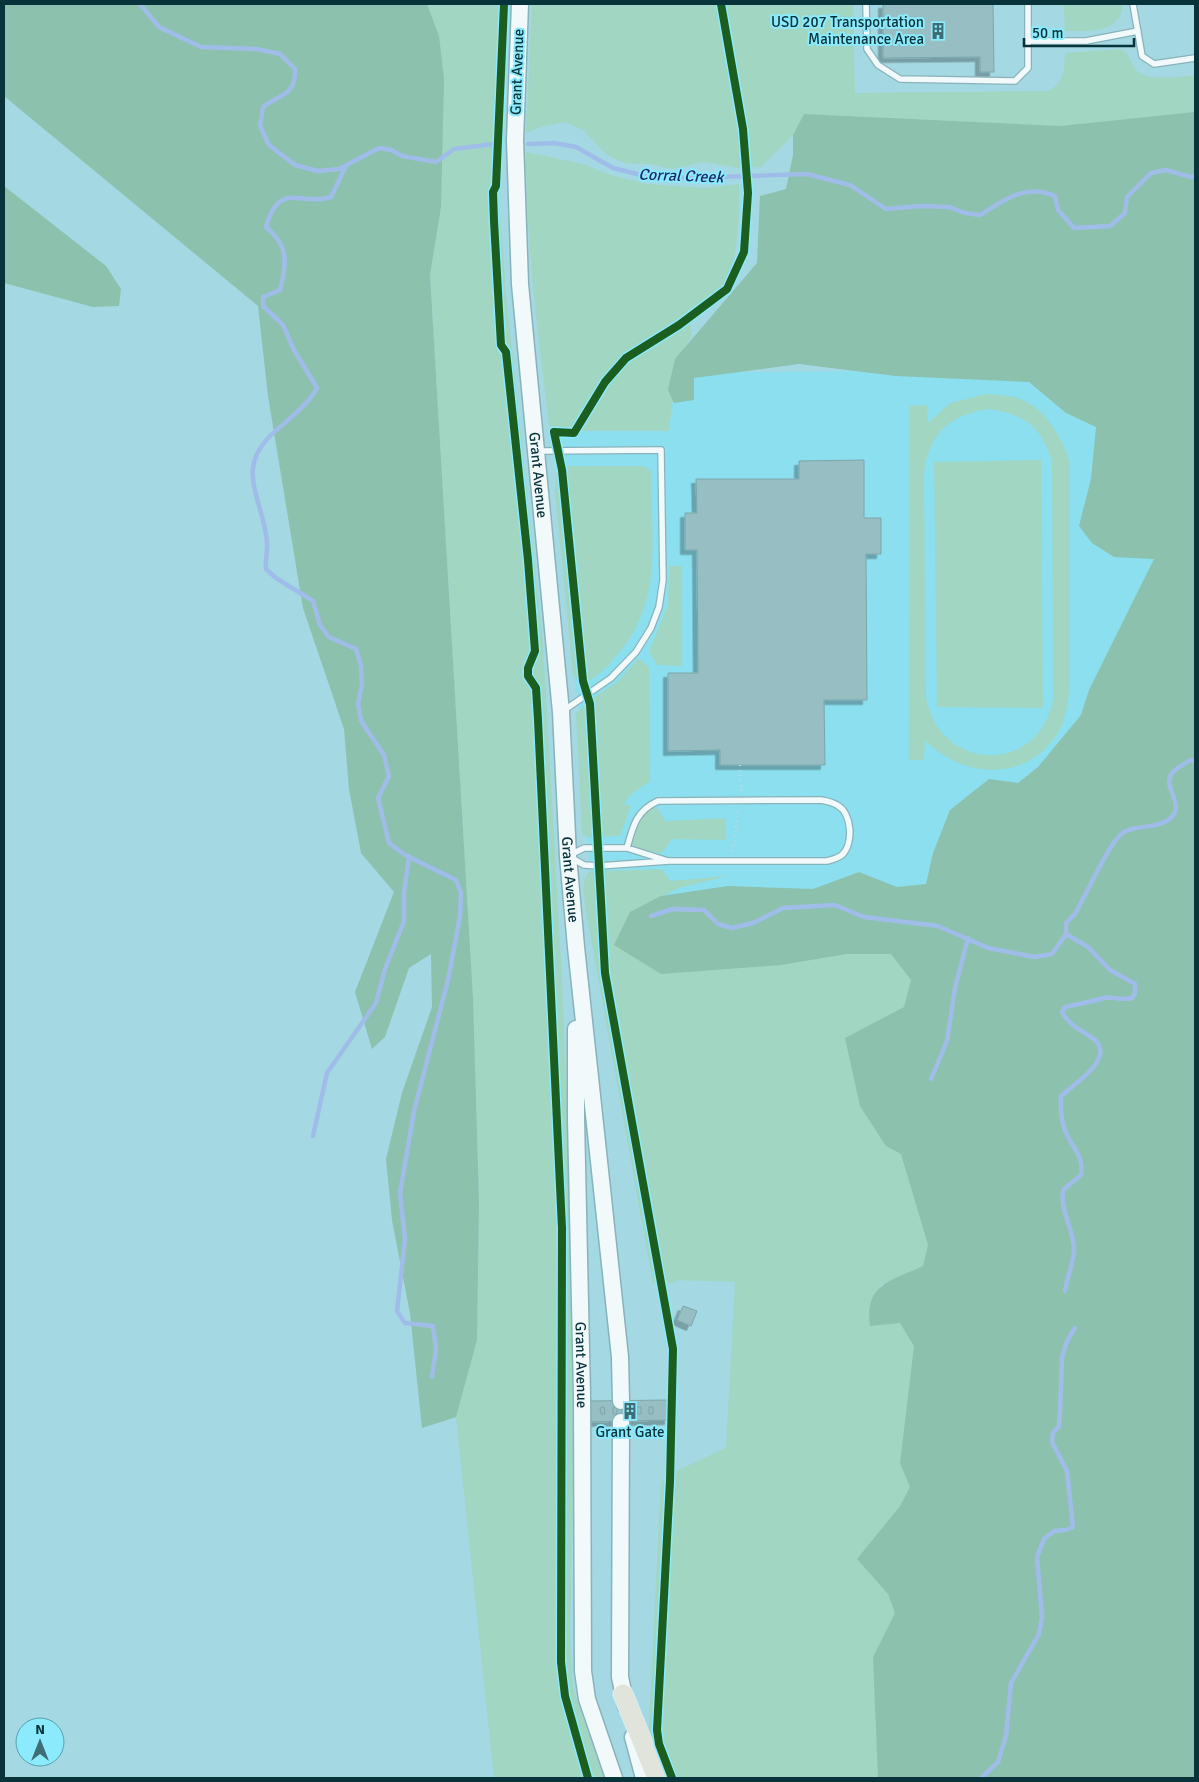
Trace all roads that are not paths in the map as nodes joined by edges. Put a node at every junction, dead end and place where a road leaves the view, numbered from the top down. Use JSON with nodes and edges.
{"nodes":[{"id":1,"x":520,"y":4,"type":"edge"},
{"id":2,"x":866,"y":4,"type":"edge"},
{"id":3,"x":1028,"y":4,"type":"edge"},
{"id":4,"x":1133,"y":4,"type":"edge"},
{"id":5,"x":1138,"y":31,"type":"junction"},
{"id":6,"x":1029,"y":41,"type":"junction"},
{"id":7,"x":1195,"y":58,"type":"edge"},
{"id":8,"x":536,"y":450,"type":"junction"},
{"id":9,"x":561,"y":712,"type":"junction"},
{"id":10,"x":627,"y":848,"type":"junction"},
{"id":11,"x":568,"y":856,"type":"junction"},
{"id":12,"x":669,"y":861,"type":"junction"},
{"id":13,"x":576,"y":947,"type":"junction"},
{"id":14,"x":621,"y":1402,"type":"dead end"},
{"id":15,"x":621,"y":1422,"type":"dead end"},
{"id":16,"x":623,"y":1694,"type":"junction"},
{"id":17,"x":614,"y":1778,"type":"edge"},
{"id":18,"x":644,"y":1778,"type":"edge"},
{"id":19,"x":657,"y":1778,"type":"edge"}],
"edges":[{"from":1,"to":8,"type":"main road","name":"Grant Avenue"},
{"from":2,"to":6,"type":"lane"},
{"from":3,"to":6,"type":"lane"},
{"from":4,"to":5,"type":"lane"},
{"from":5,"to":6,"type":"lane"},
{"from":5,"to":7,"type":"lane"},
{"from":8,"to":9,"type":"main road","name":"Grant Avenue"},
{"from":8,"to":9,"type":"lane"},
{"from":9,"to":11,"type":"main road","name":"Grant Avenue"},
{"from":10,"to":11,"type":"lane"},
{"from":10,"to":12,"type":"lane"},
{"from":10,"to":12,"type":"lane"},
{"from":11,"to":12,"type":"lane"},
{"from":11,"to":13,"type":"main road","name":"Grant Avenue"},
{"from":13,"to":14,"type":"main road","name":"Grant Avenue"},
{"from":13,"to":17,"type":"main road","name":"Grant Avenue"},
{"from":15,"to":16,"type":"main road"},
{"from":16,"to":18,"type":"main road"},
{"from":16,"to":19,"type":"highway"}]}
